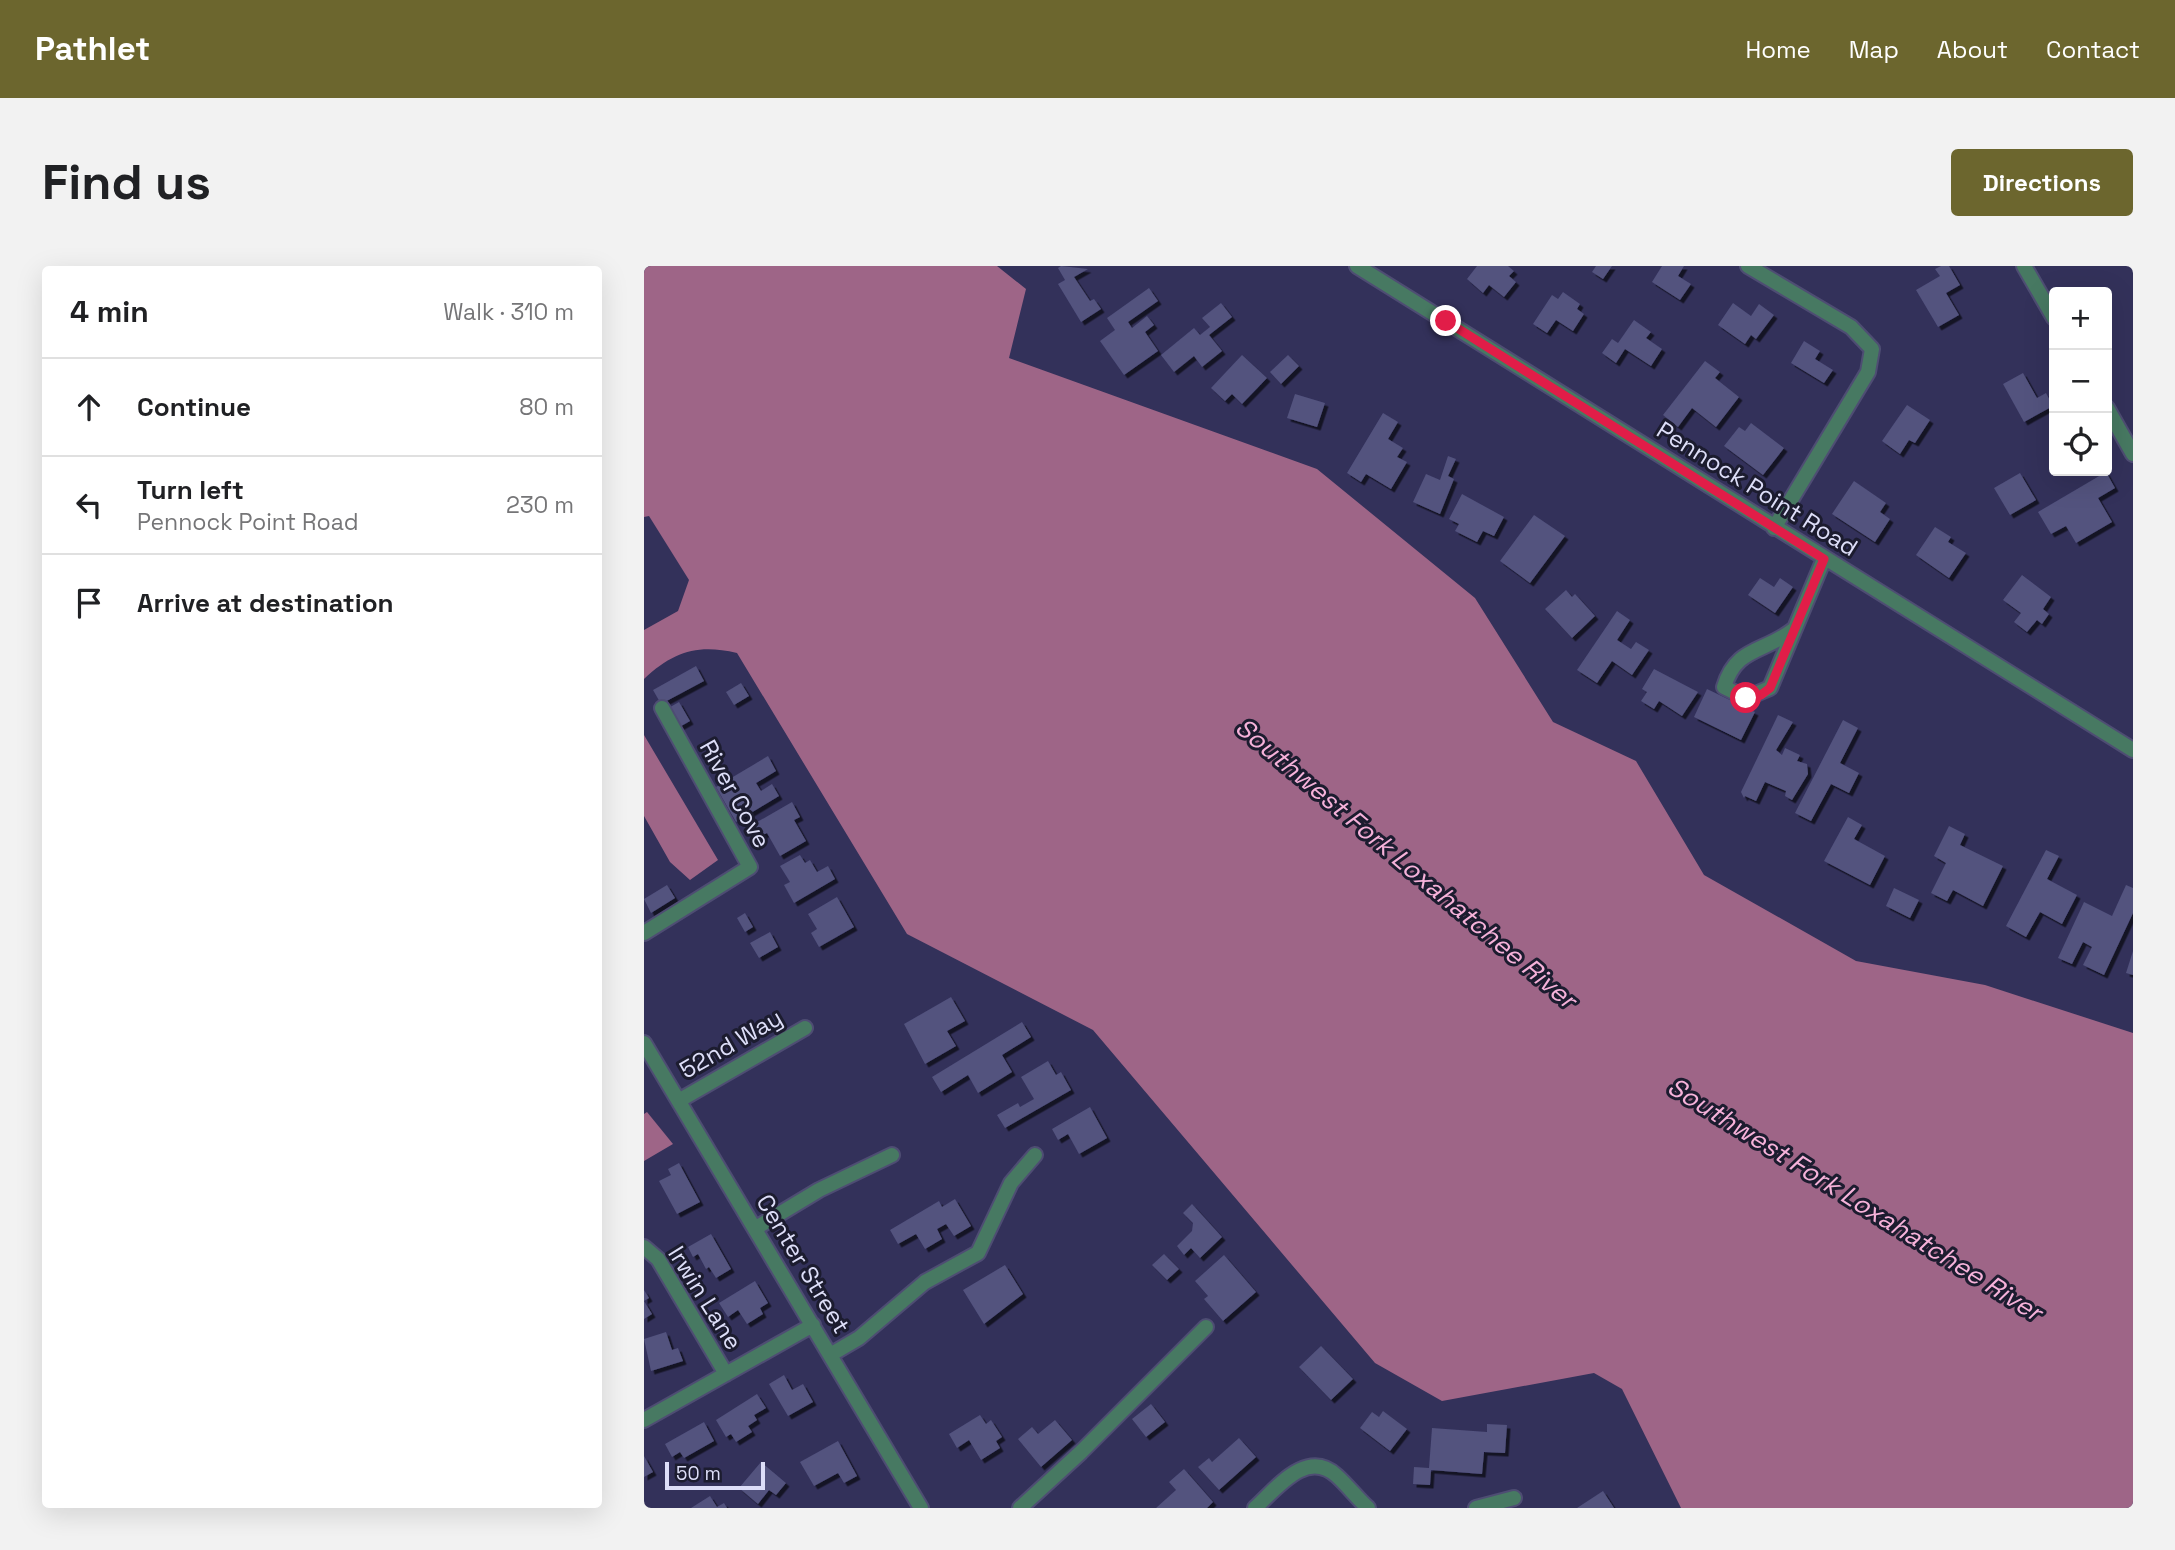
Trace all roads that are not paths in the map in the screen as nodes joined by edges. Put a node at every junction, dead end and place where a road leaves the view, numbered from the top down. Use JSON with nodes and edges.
{"nodes":[{"id":1,"x":1357,"y":266,"type":"edge"},
{"id":2,"x":1748,"y":266,"type":"edge"},
{"id":3,"x":2024,"y":266,"type":"edge"},
{"id":4,"x":2049,"y":308,"type":"edge"},
{"id":5,"x":2110,"y":413,"type":"edge"},
{"id":6,"x":2133,"y":454,"type":"edge"},
{"id":7,"x":1774,"y":528,"type":"junction"},
{"id":8,"x":1824,"y":559,"type":"junction"},
{"id":9,"x":1793,"y":630,"type":"junction"},
{"id":10,"x":662,"y":708,"type":"dead end"},
{"id":11,"x":2133,"y":750,"type":"edge"},
{"id":12,"x":644,"y":933,"type":"edge"},
{"id":13,"x":805,"y":1028,"type":"dead end"},
{"id":14,"x":644,"y":1043,"type":"edge"},
{"id":15,"x":680,"y":1100,"type":"junction"},
{"id":16,"x":892,"y":1155,"type":"dead end"},
{"id":17,"x":1035,"y":1155,"type":"dead end"},
{"id":18,"x":755,"y":1228,"type":"junction"},
{"id":19,"x":644,"y":1247,"type":"edge"},
{"id":20,"x":813,"y":1325,"type":"junction"},
{"id":21,"x":1206,"y":1327,"type":"dead end"},
{"id":22,"x":831,"y":1355,"type":"junction"},
{"id":23,"x":726,"y":1374,"type":"junction"},
{"id":24,"x":644,"y":1420,"type":"edge"},
{"id":25,"x":1514,"y":1498,"type":"dead end"},
{"id":26,"x":920,"y":1508,"type":"edge"},
{"id":27,"x":1020,"y":1508,"type":"edge"},
{"id":28,"x":1255,"y":1508,"type":"edge"},
{"id":29,"x":1368,"y":1508,"type":"edge"},
{"id":30,"x":1476,"y":1508,"type":"edge"}],
"edges":[{"from":1,"to":7,"type":"street","name":"Pennock Point Road"},
{"from":2,"to":7,"type":"street"},
{"from":3,"to":4,"type":"street"},
{"from":5,"to":6,"type":"street"},
{"from":7,"to":8,"type":"street","name":"Pennock Point Road"},
{"from":8,"to":9,"type":"street"},
{"from":8,"to":11,"type":"street","name":"Pennock Point Road"},
{"from":9,"to":9,"type":"street"},
{"from":10,"to":12,"type":"street","name":"River Cove"},
{"from":13,"to":15,"type":"street","name":"52nd Way"},
{"from":14,"to":15,"type":"street","name":"Center Street"},
{"from":15,"to":18,"type":"street","name":"Center Street"},
{"from":16,"to":18,"type":"street"},
{"from":17,"to":22,"type":"street"},
{"from":18,"to":20,"type":"street","name":"Center Street"},
{"from":19,"to":23,"type":"street","name":"Irwin Lane"},
{"from":20,"to":22,"type":"street","name":"Center Street"},
{"from":20,"to":23,"type":"street"},
{"from":21,"to":27,"type":"street"},
{"from":22,"to":26,"type":"street","name":"Center Street"},
{"from":23,"to":24,"type":"street"},
{"from":25,"to":30,"type":"street"},
{"from":28,"to":29,"type":"street"}]}
